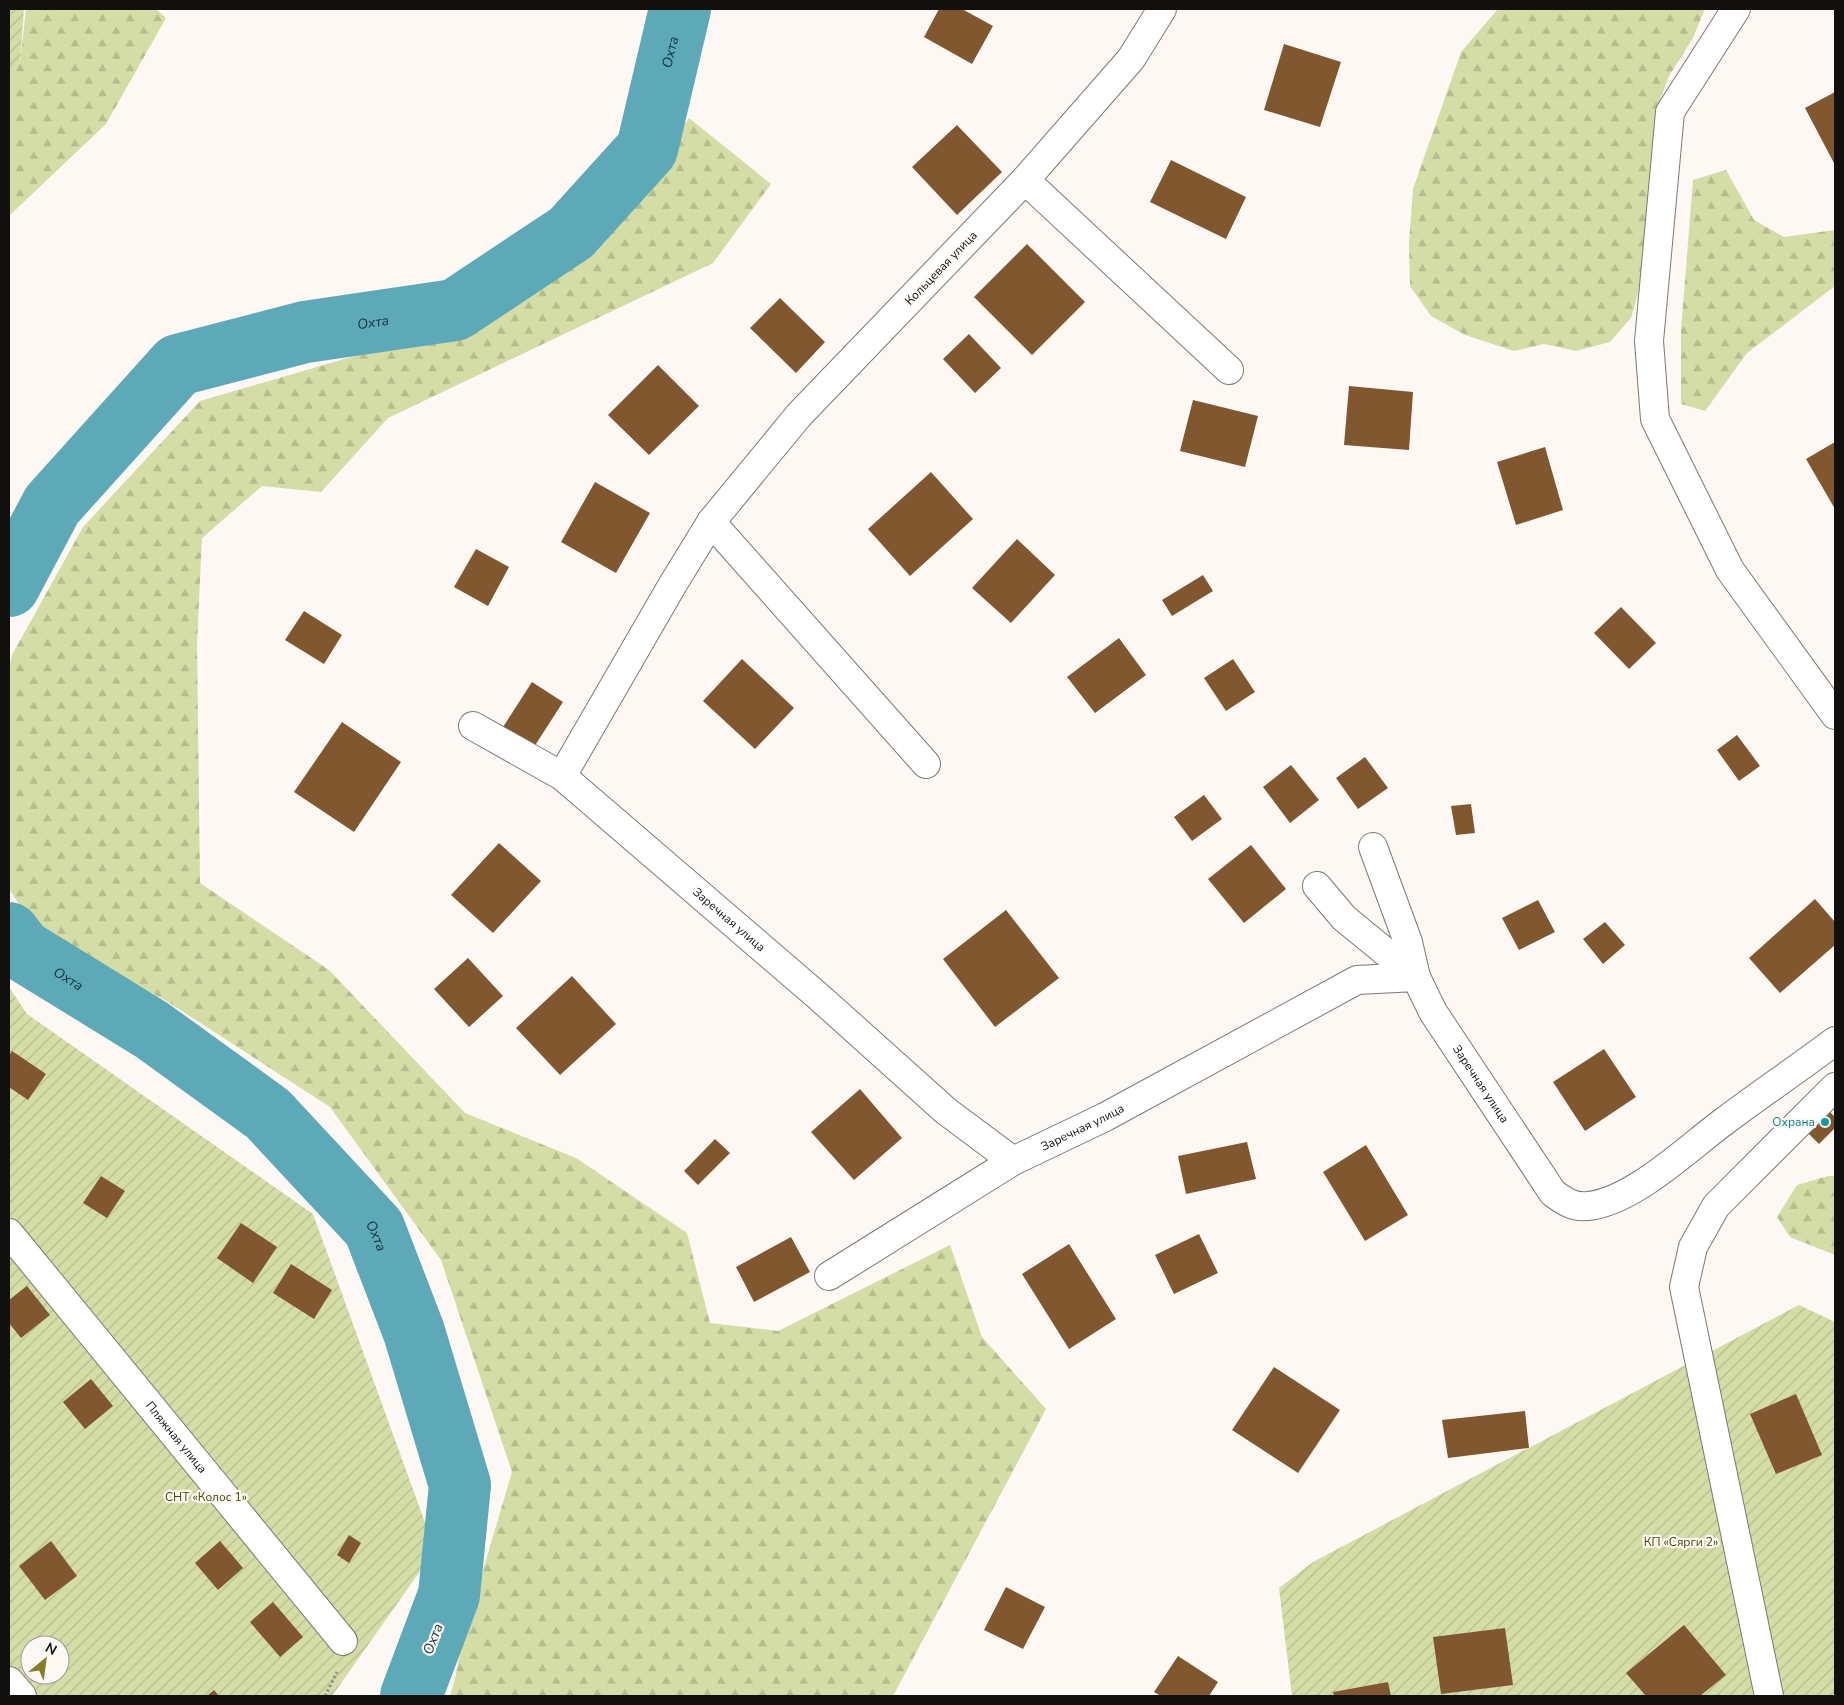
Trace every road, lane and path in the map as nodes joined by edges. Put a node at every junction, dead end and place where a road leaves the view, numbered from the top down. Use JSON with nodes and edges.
{"nodes":[{"id":1,"x":1162,"y":9,"type":"edge"},
{"id":2,"x":1736,"y":9,"type":"edge"},
{"id":3,"x":1025,"y":180,"type":"junction"},
{"id":4,"x":1229,"y":370,"type":"dead end"},
{"id":5,"x":711,"y":522,"type":"junction"},
{"id":6,"x":1835,"y":715,"type":"edge"},
{"id":7,"x":473,"y":726,"type":"dead end"},
{"id":8,"x":926,"y":764,"type":"dead end"},
{"id":9,"x":562,"y":776,"type":"junction"},
{"id":10,"x":1374,"y":847,"type":"dead end"},
{"id":11,"x":1317,"y":886,"type":"dead end"},
{"id":12,"x":1416,"y":977,"type":"junction"},
{"id":13,"x":1835,"y":1042,"type":"edge"},
{"id":14,"x":1835,"y":1087,"type":"edge"},
{"id":15,"x":1013,"y":1161,"type":"junction"},
{"id":16,"x":9,"y":1233,"type":"edge"},
{"id":17,"x":829,"y":1276,"type":"dead end"},
{"id":18,"x":344,"y":1641,"type":"dead end"},
{"id":19,"x":9,"y":1680,"type":"edge"},
{"id":20,"x":22,"y":1696,"type":"edge"},
{"id":21,"x":1769,"y":1696,"type":"edge"}],
"edges":[{"from":1,"to":3,"type":"street","name":"Кольцевая улица"},
{"from":2,"to":6,"type":"street"},
{"from":3,"to":4,"type":"street"},
{"from":3,"to":5,"type":"street","name":"Кольцевая улица"},
{"from":5,"to":8,"type":"street"},
{"from":5,"to":9,"type":"street"},
{"from":7,"to":9,"type":"street","name":"Заречная улица"},
{"from":9,"to":15,"type":"street","name":"Заречная улица"},
{"from":10,"to":12,"type":"street"},
{"from":11,"to":12,"type":"street"},
{"from":12,"to":13,"type":"street","name":"Заречная улица"},
{"from":12,"to":15,"type":"street","name":"Заречная улица"},
{"from":14,"to":21,"type":"street"},
{"from":15,"to":17,"type":"street"},
{"from":16,"to":18,"type":"street","name":"Пляжная улица"},
{"from":19,"to":20,"type":"street"}]}
